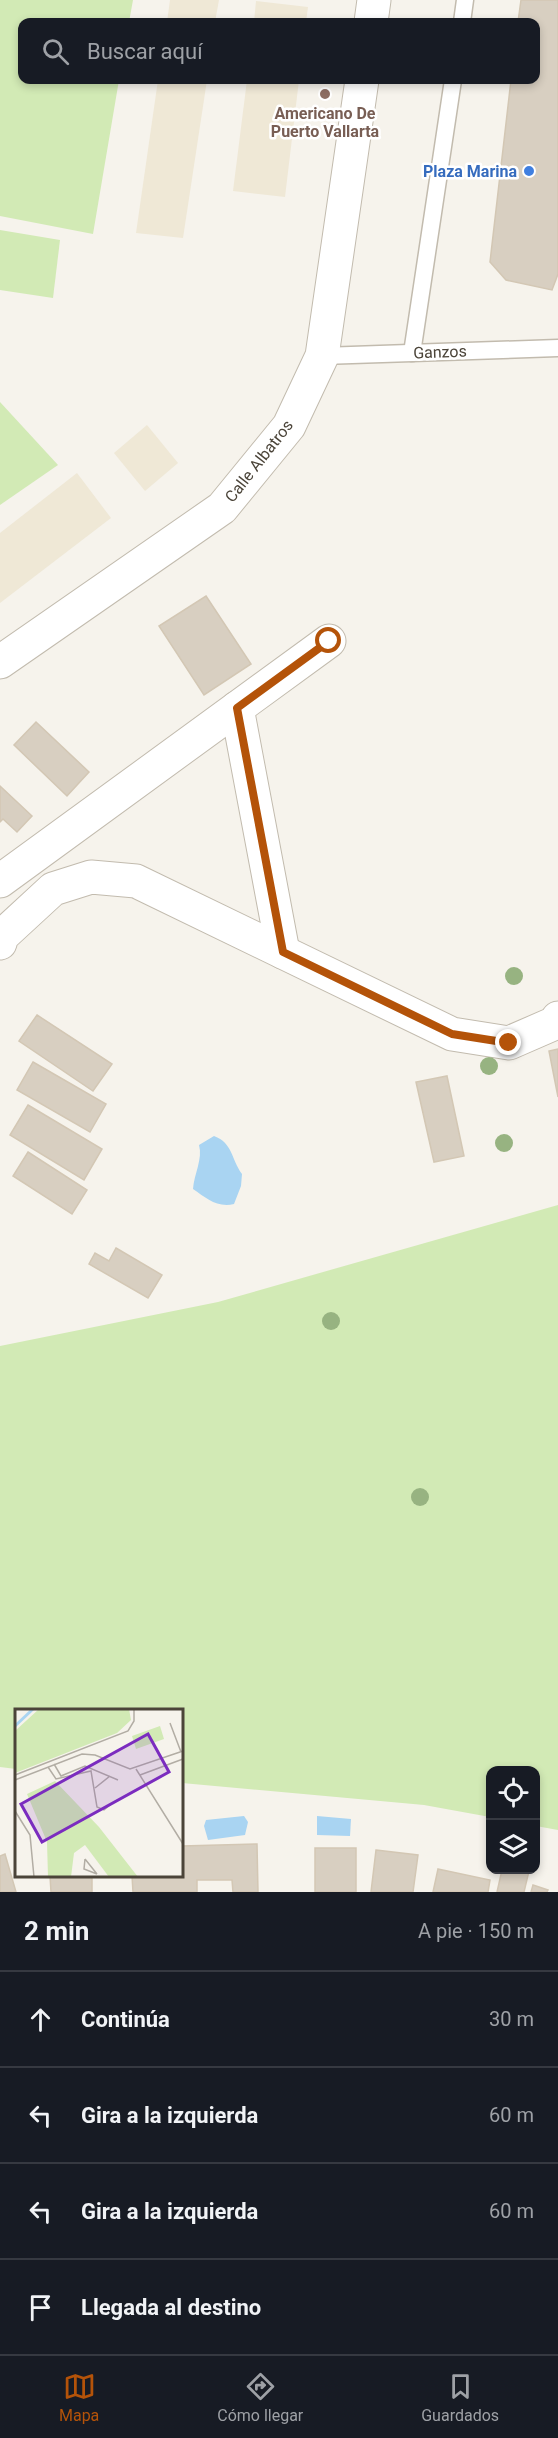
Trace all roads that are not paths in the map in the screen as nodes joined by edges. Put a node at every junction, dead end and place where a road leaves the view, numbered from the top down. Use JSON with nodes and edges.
{"nodes":[{"id":1,"x":374,"y":0,"type":"edge"},
{"id":2,"x":465,"y":0,"type":"edge"},
{"id":3,"x":372,"y":18,"type":"edge"},
{"id":4,"x":463,"y":18,"type":"edge"},
{"id":5,"x":361,"y":84,"type":"edge"},
{"id":6,"x":452,"y":84,"type":"edge"},
{"id":7,"x":558,"y":348,"type":"edge"},
{"id":8,"x":412,"y":353,"type":"junction"},
{"id":9,"x":322,"y":356,"type":"junction"},
{"id":10,"x":329,"y":641,"type":"dead end"},
{"id":11,"x":0,"y":662,"type":"edge"},
{"id":12,"x":237,"y":708,"type":"junction"},
{"id":13,"x":34,"y":856,"type":"junction"},
{"id":14,"x":0,"y":881,"type":"edge"},
{"id":15,"x":53,"y":889,"type":"junction"},
{"id":16,"x":0,"y":944,"type":"edge"},
{"id":17,"x":283,"y":952,"type":"junction"},
{"id":18,"x":558,"y":1018,"type":"edge"}],
"edges":[{"from":1,"to":3,"type":"street"},
{"from":2,"to":4,"type":"lane"},
{"from":5,"to":9,"type":"street","name":"Calle Albatros"},
{"from":6,"to":8,"type":"lane"},
{"from":7,"to":8,"type":"lane","name":"Ganzos"},
{"from":8,"to":9,"type":"lane","name":"Ganzos"},
{"from":9,"to":11,"type":"street","name":"Calle Albatros"},
{"from":10,"to":12,"type":"street"},
{"from":12,"to":13,"type":"street"},
{"from":12,"to":17,"type":"street"},
{"from":13,"to":14,"type":"street"},
{"from":13,"to":15,"type":"street"},
{"from":15,"to":16,"type":"street"},
{"from":15,"to":17,"type":"street"},
{"from":17,"to":18,"type":"street"}]}
